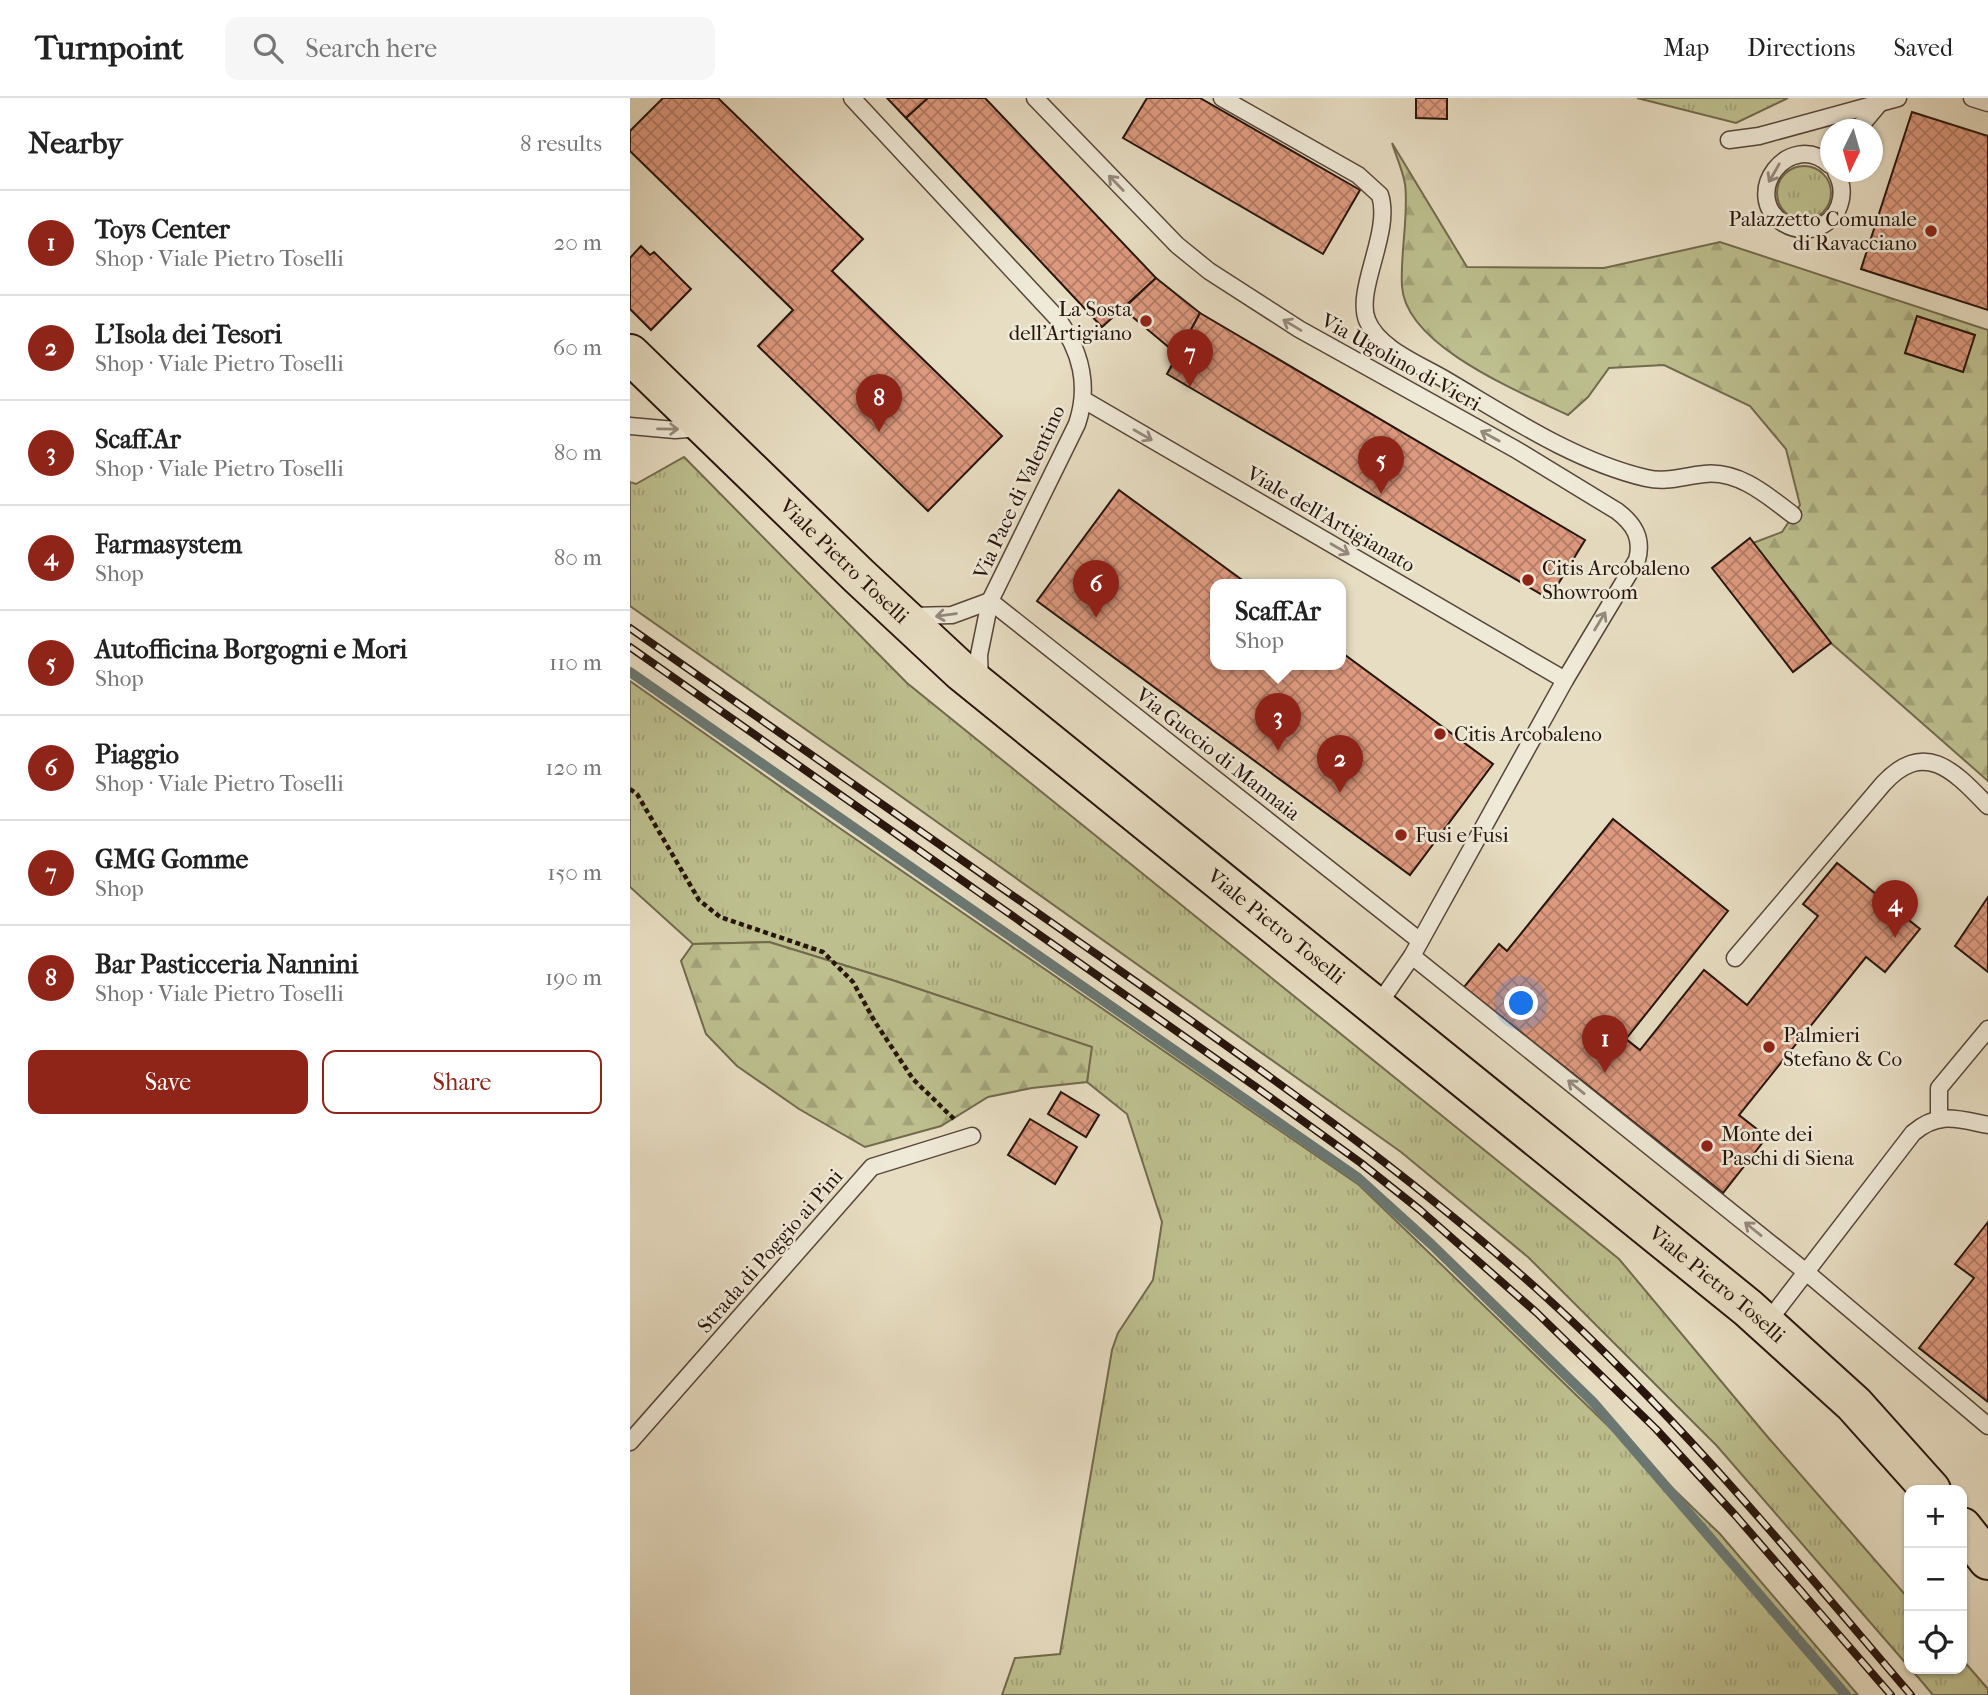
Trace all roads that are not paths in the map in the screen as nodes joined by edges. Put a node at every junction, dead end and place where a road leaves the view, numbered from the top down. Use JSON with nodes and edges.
{"nodes":[{"id":1,"x":852,"y":98,"type":"edge"},
{"id":2,"x":1035,"y":98,"type":"edge"},
{"id":3,"x":1222,"y":98,"type":"edge"},
{"id":4,"x":1898,"y":98,"type":"edge"},
{"id":5,"x":1972,"y":98,"type":"edge"},
{"id":6,"x":1988,"y":103,"type":"edge"},
{"id":7,"x":1879,"y":104,"type":"junction"},
{"id":8,"x":1866,"y":119,"type":"edge"},
{"id":9,"x":1728,"y":140,"type":"dead end"},
{"id":10,"x":1831,"y":163,"type":"edge"},
{"id":11,"x":630,"y":354,"type":"edge"},
{"id":12,"x":1084,"y":400,"type":"junction"},
{"id":13,"x":630,"y":426,"type":"edge"},
{"id":14,"x":1528,"y":427,"type":"junction"},
{"id":15,"x":705,"y":428,"type":"junction"},
{"id":16,"x":1515,"y":450,"type":"junction"},
{"id":17,"x":1794,"y":514,"type":"dead end"},
{"id":18,"x":990,"y":601,"type":"junction"},
{"id":19,"x":900,"y":615,"type":"junction"},
{"id":20,"x":1565,"y":680,"type":"junction"},
{"id":21,"x":981,"y":688,"type":"junction"},
{"id":22,"x":1988,"y":806,"type":"edge"},
{"id":23,"x":1416,"y":948,"type":"junction"},
{"id":24,"x":1735,"y":958,"type":"dead end"},
{"id":25,"x":1376,"y":1007,"type":"junction"},
{"id":26,"x":1988,"y":1029,"type":"edge"},
{"id":27,"x":1940,"y":1118,"type":"junction"},
{"id":28,"x":1988,"y":1125,"type":"edge"},
{"id":29,"x":972,"y":1136,"type":"road end"},
{"id":30,"x":1806,"y":1272,"type":"junction"},
{"id":31,"x":1766,"y":1324,"type":"junction"},
{"id":32,"x":1988,"y":1426,"type":"edge"},
{"id":33,"x":630,"y":1442,"type":"edge"},
{"id":34,"x":1927,"y":1485,"type":"edge"},
{"id":35,"x":1967,"y":1533,"type":"edge"},
{"id":36,"x":1988,"y":1560,"type":"edge"}],
"edges":[{"from":1,"to":12,"type":"lane"},
{"from":16,"to":2,"type":"lane","name":"Via Ugolino di Vieri","one_way":true},
{"from":3,"to":14,"type":"lane"},
{"from":4,"to":7,"type":"lane"},
{"from":5,"to":6,"type":"lane"},
{"from":7,"to":8,"type":"lane"},
{"from":7,"to":9,"type":"lane"},
{"from":10,"to":10,"type":"lane","one_way":true},
{"from":11,"to":15,"type":"main road","name":"Viale Pietro Toselli"},
{"from":12,"to":18,"type":"lane","name":"Via Pace di Valentino"},
{"from":12,"to":20,"type":"lane","name":"Viale dell'Artigianato","one_way":true},
{"from":13,"to":15,"type":"lane","one_way":true},
{"from":14,"to":16,"type":"lane"},
{"from":14,"to":17,"type":"lane"},
{"from":15,"to":19,"type":"main road","name":"Viale Pietro Toselli"},
{"from":20,"to":16,"type":"lane","name":"Via Ugolino di Vieri","one_way":true},
{"from":18,"to":19,"type":"lane","name":"Via Pace di Valentino","one_way":true},
{"from":18,"to":21,"type":"lane","name":"Via Pace di Valentino"},
{"from":18,"to":23,"type":"lane","name":"Via Guccio di Mannaia"},
{"from":19,"to":21,"type":"main road","name":"Viale Pietro Toselli"},
{"from":20,"to":23,"type":"lane"},
{"from":21,"to":25,"type":"main road","name":"Viale Pietro Toselli"},
{"from":22,"to":24,"type":"lane"},
{"from":23,"to":25,"type":"lane"},
{"from":30,"to":23,"type":"lane","name":"Via Guccio di Mannaia","one_way":true},
{"from":25,"to":31,"type":"main road","name":"Viale Pietro Toselli"},
{"from":26,"to":27,"type":"lane"},
{"from":27,"to":28,"type":"lane"},
{"from":27,"to":30,"type":"lane"},
{"from":29,"to":33,"type":"lane","name":"Strada di Poggio ai Pini"},
{"from":30,"to":31,"type":"lane"},
{"from":30,"to":32,"type":"lane","name":"Via Guccio di Mannaia"},
{"from":31,"to":34,"type":"main road","name":"Viale Pietro Toselli"},
{"from":35,"to":36,"type":"main road"}]}
